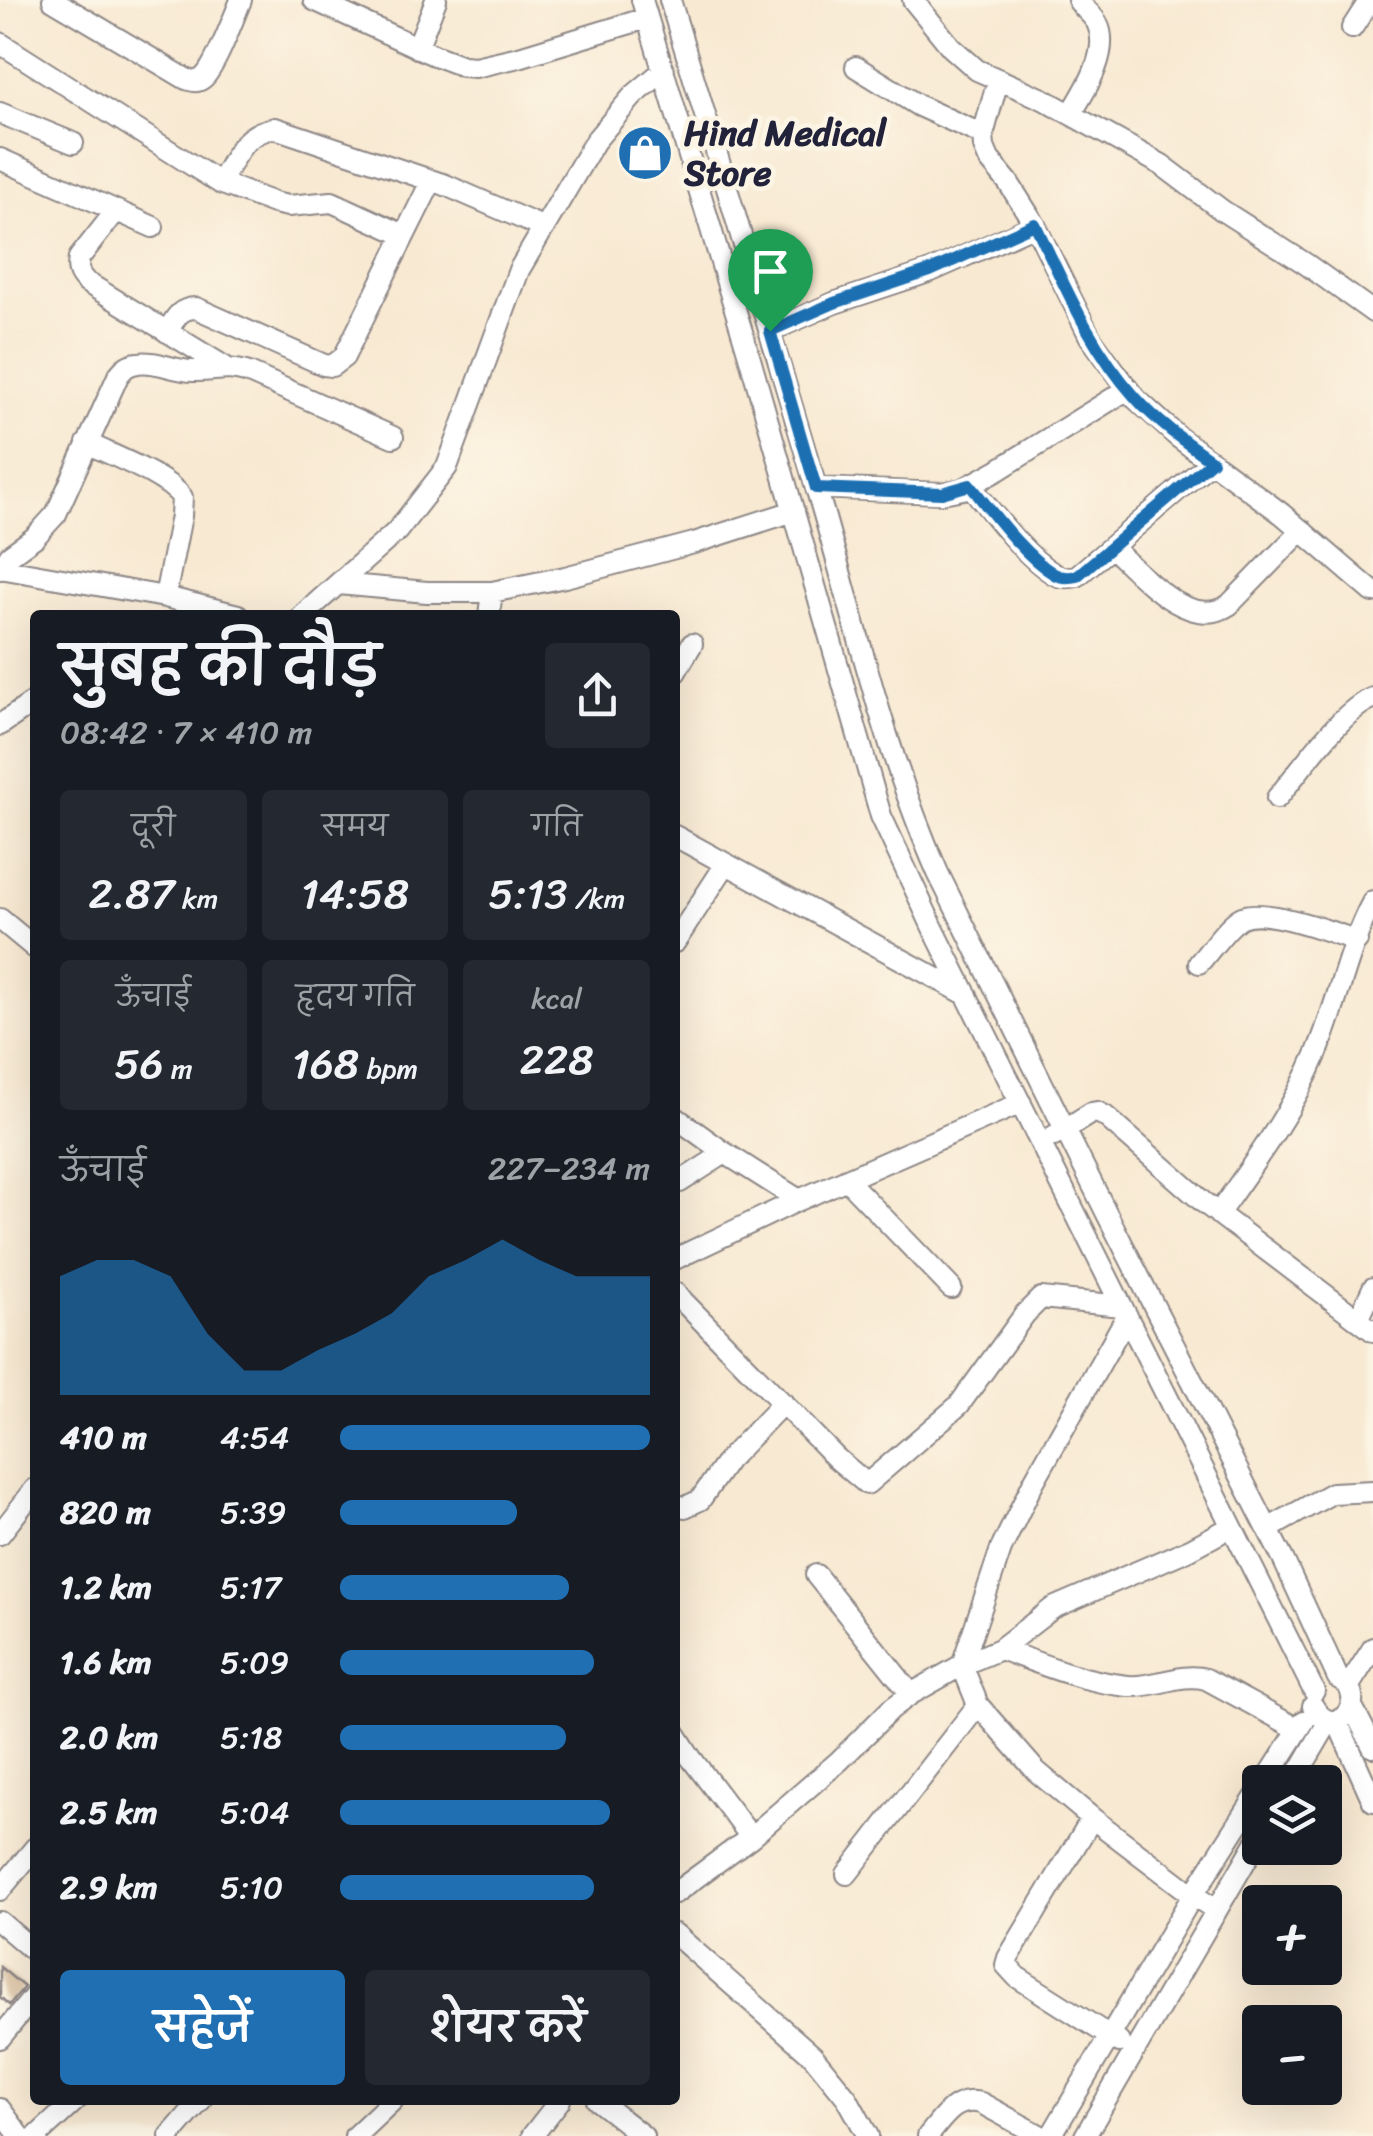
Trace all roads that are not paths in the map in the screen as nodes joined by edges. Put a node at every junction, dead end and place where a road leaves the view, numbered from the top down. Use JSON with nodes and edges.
{"nodes":[{"id":1,"x":53,"y":0,"type":"edge"},
{"id":2,"x":242,"y":0,"type":"edge"},
{"id":3,"x":314,"y":0,"type":"edge"},
{"id":4,"x":436,"y":0,"type":"edge"},
{"id":5,"x":670,"y":0,"type":"edge"},
{"id":6,"x":913,"y":0,"type":"edge"},
{"id":7,"x":1078,"y":0,"type":"edge"},
{"id":8,"x":1370,"y":0,"type":"edge"},
{"id":9,"x":645,"y":9,"type":"edge"},
{"id":10,"x":1352,"y":28,"type":"dead end"},
{"id":11,"x":0,"y":44,"type":"edge"},
{"id":12,"x":417,"y":48,"type":"junction"},
{"id":13,"x":856,"y":68,"type":"dead end"},
{"id":14,"x":664,"y":70,"type":"junction"},
{"id":15,"x":998,"y":80,"type":"junction"},
{"id":16,"x":0,"y":113,"type":"edge"},
{"id":17,"x":1071,"y":114,"type":"junction"},
{"id":18,"x":983,"y":136,"type":"junction"},
{"id":19,"x":74,"y":143,"type":"dead end"},
{"id":20,"x":0,"y":160,"type":"edge"},
{"id":21,"x":220,"y":182,"type":"junction"},
{"id":22,"x":436,"y":182,"type":"junction"},
{"id":23,"x":116,"y":210,"type":"junction"},
{"id":24,"x":1035,"y":224,"type":"junction"},
{"id":25,"x":152,"y":227,"type":"dead end"},
{"id":26,"x":544,"y":228,"type":"junction"},
{"id":27,"x":404,"y":236,"type":"junction"},
{"id":28,"x":1373,"y":312,"type":"edge"},
{"id":29,"x":770,"y":331,"type":"junction"},
{"id":30,"x":167,"y":332,"type":"junction"},
{"id":31,"x":225,"y":368,"type":"junction"},
{"id":32,"x":1128,"y":388,"type":"junction"},
{"id":33,"x":393,"y":436,"type":"dead end"},
{"id":34,"x":87,"y":443,"type":"junction"},
{"id":35,"x":1212,"y":461,"type":"junction"},
{"id":36,"x":970,"y":485,"type":"junction"},
{"id":37,"x":816,"y":488,"type":"junction"},
{"id":38,"x":794,"y":511,"type":"junction"},
{"id":39,"x":1302,"y":530,"type":"junction"},
{"id":40,"x":1111,"y":547,"type":"junction"},
{"id":41,"x":1,"y":568,"type":"edge"},
{"id":42,"x":338,"y":584,"type":"junction"},
{"id":43,"x":492,"y":592,"type":"junction"},
{"id":44,"x":1373,"y":592,"type":"edge"},
{"id":45,"x":171,"y":598,"type":"junction"},
{"id":46,"x":159,"y":610,"type":"edge"},
{"id":47,"x":218,"y":610,"type":"edge"},
{"id":48,"x":309,"y":610,"type":"edge"},
{"id":49,"x":489,"y":610,"type":"edge"},
{"id":50,"x":692,"y":644,"type":"dead end"},
{"id":51,"x":680,"y":664,"type":"edge"},
{"id":52,"x":1373,"y":698,"type":"edge"},
{"id":53,"x":30,"y":704,"type":"edge"},
{"id":54,"x":0,"y":725,"type":"edge"},
{"id":55,"x":1277,"y":798,"type":"dead end"},
{"id":56,"x":680,"y":839,"type":"edge"},
{"id":57,"x":726,"y":864,"type":"junction"},
{"id":58,"x":1373,"y":901,"type":"edge"},
{"id":59,"x":0,"y":919,"type":"edge"},
{"id":60,"x":680,"y":934,"type":"edge"},
{"id":61,"x":1357,"y":941,"type":"junction"},
{"id":62,"x":30,"y":944,"type":"edge"},
{"id":63,"x":1199,"y":964,"type":"dead end"},
{"id":64,"x":967,"y":995,"type":"junction"},
{"id":65,"x":1021,"y":1103,"type":"junction"},
{"id":66,"x":680,"y":1121,"type":"edge"},
{"id":67,"x":1066,"y":1129,"type":"junction"},
{"id":68,"x":1042,"y":1144,"type":"junction"},
{"id":69,"x":725,"y":1153,"type":"junction"},
{"id":70,"x":846,"y":1180,"type":"junction"},
{"id":71,"x":680,"y":1182,"type":"edge"},
{"id":72,"x":800,"y":1200,"type":"junction"},
{"id":73,"x":1218,"y":1214,"type":"junction"},
{"id":74,"x":680,"y":1257,"type":"edge"},
{"id":75,"x":951,"y":1288,"type":"dead end"},
{"id":76,"x":1373,"y":1288,"type":"edge"},
{"id":77,"x":680,"y":1298,"type":"edge"},
{"id":78,"x":1124,"y":1311,"type":"junction"},
{"id":79,"x":1366,"y":1326,"type":"edge"},
{"id":80,"x":784,"y":1404,"type":"junction"},
{"id":81,"x":1373,"y":1491,"type":"edge"},
{"id":82,"x":30,"y":1495,"type":"edge"},
{"id":83,"x":680,"y":1506,"type":"edge"},
{"id":84,"x":1231,"y":1527,"type":"junction"},
{"id":85,"x":1268,"y":1529,"type":"junction"},
{"id":86,"x":0,"y":1534,"type":"edge"},
{"id":87,"x":816,"y":1575,"type":"dead end"},
{"id":88,"x":1373,"y":1648,"type":"edge"},
{"id":89,"x":1000,"y":1649,"type":"junction"},
{"id":90,"x":962,"y":1665,"type":"junction"},
{"id":91,"x":1344,"y":1681,"type":"junction"},
{"id":92,"x":911,"y":1694,"type":"junction"},
{"id":93,"x":1314,"y":1698,"type":"junction"},
{"id":94,"x":978,"y":1705,"type":"junction"},
{"id":95,"x":1340,"y":1717,"type":"junction"},
{"id":96,"x":1298,"y":1729,"type":"junction"},
{"id":97,"x":1373,"y":1747,"type":"edge"},
{"id":98,"x":683,"y":1763,"type":"edge"},
{"id":99,"x":1275,"y":1765,"type":"edge"},
{"id":100,"x":1305,"y":1765,"type":"edge"},
{"id":101,"x":1373,"y":1800,"type":"edge"},
{"id":102,"x":1092,"y":1818,"type":"junction"},
{"id":103,"x":1242,"y":1818,"type":"edge"},
{"id":104,"x":751,"y":1837,"type":"junction"},
{"id":105,"x":30,"y":1854,"type":"edge"},
{"id":106,"x":1243,"y":1865,"type":"edge"},
{"id":107,"x":846,"y":1874,"type":"dead end"},
{"id":108,"x":0,"y":1890,"type":"edge"},
{"id":109,"x":680,"y":1890,"type":"edge"},
{"id":110,"x":1193,"y":1895,"type":"junction"},
{"id":111,"x":1216,"y":1910,"type":"junction"},
{"id":112,"x":0,"y":1922,"type":"edge"},
{"id":113,"x":680,"y":1938,"type":"edge"},
{"id":114,"x":30,"y":1948,"type":"edge"},
{"id":115,"x":1158,"y":1954,"type":"junction"},
{"id":116,"x":1182,"y":1967,"type":"junction"},
{"id":117,"x":30,"y":2001,"type":"edge"},
{"id":118,"x":1110,"y":2036,"type":"junction"},
{"id":119,"x":0,"y":2038,"type":"edge"},
{"id":120,"x":1135,"y":2050,"type":"junction"},
{"id":121,"x":71,"y":2105,"type":"edge"},
{"id":122,"x":197,"y":2105,"type":"edge"},
{"id":123,"x":388,"y":2105,"type":"edge"},
{"id":124,"x":556,"y":2105,"type":"edge"},
{"id":125,"x":603,"y":2105,"type":"edge"},
{"id":126,"x":0,"y":2109,"type":"edge"},
{"id":127,"x":1063,"y":2115,"type":"junction"},
{"id":128,"x":1087,"y":2133,"type":"edge"},
{"id":129,"x":20,"y":2136,"type":"edge"},
{"id":130,"x":37,"y":2136,"type":"edge"},
{"id":131,"x":170,"y":2136,"type":"edge"},
{"id":132,"x":355,"y":2136,"type":"edge"},
{"id":133,"x":532,"y":2136,"type":"edge"},
{"id":134,"x":643,"y":2136,"type":"edge"},
{"id":135,"x":868,"y":2136,"type":"edge"},
{"id":136,"x":928,"y":2136,"type":"edge"},
{"id":137,"x":1041,"y":2136,"type":"edge"},
{"id":138,"x":1050,"y":2136,"type":"edge"}],
"edges":[{"from":1,"to":2,"type":"street"},
{"from":3,"to":12,"type":"street"},
{"from":4,"to":12,"type":"street"},
{"from":5,"to":29,"type":"street"},
{"from":6,"to":15,"type":"street"},
{"from":7,"to":17,"type":"street"},
{"from":8,"to":10,"type":"street"},
{"from":9,"to":12,"type":"street"},
{"from":9,"to":14,"type":"street"},
{"from":11,"to":21,"type":"street"},
{"from":13,"to":18,"type":"street"},
{"from":14,"to":26,"type":"street"},
{"from":14,"to":38,"type":"street"},
{"from":15,"to":17,"type":"street"},
{"from":15,"to":18,"type":"street"},
{"from":16,"to":19,"type":"street"},
{"from":17,"to":28,"type":"street"},
{"from":18,"to":24,"type":"street"},
{"from":20,"to":23,"type":"street"},
{"from":21,"to":22,"type":"street"},
{"from":21,"to":27,"type":"street"},
{"from":22,"to":26,"type":"street"},
{"from":22,"to":27,"type":"street"},
{"from":23,"to":25,"type":"street"},
{"from":23,"to":30,"type":"street"},
{"from":24,"to":29,"type":"street"},
{"from":24,"to":32,"type":"street"},
{"from":26,"to":42,"type":"street"},
{"from":27,"to":30,"type":"street"},
{"from":29,"to":37,"type":"street"},
{"from":30,"to":31,"type":"street"},
{"from":31,"to":33,"type":"street"},
{"from":31,"to":34,"type":"street"},
{"from":32,"to":35,"type":"street"},
{"from":32,"to":36,"type":"street"},
{"from":34,"to":41,"type":"street"},
{"from":34,"to":45,"type":"street"},
{"from":35,"to":39,"type":"street"},
{"from":35,"to":40,"type":"street"},
{"from":36,"to":37,"type":"street"},
{"from":36,"to":40,"type":"street"},
{"from":37,"to":67,"type":"street"},
{"from":38,"to":43,"type":"street"},
{"from":38,"to":64,"type":"street"},
{"from":39,"to":40,"type":"street"},
{"from":39,"to":44,"type":"street"},
{"from":41,"to":45,"type":"street"},
{"from":42,"to":43,"type":"street"},
{"from":42,"to":48,"type":"street"},
{"from":43,"to":49,"type":"street"},
{"from":45,"to":46,"type":"street"},
{"from":45,"to":47,"type":"street"},
{"from":50,"to":51,"type":"street"},
{"from":52,"to":55,"type":"street"},
{"from":53,"to":54,"type":"street"},
{"from":56,"to":57,"type":"street"},
{"from":57,"to":60,"type":"street"},
{"from":57,"to":64,"type":"street"},
{"from":58,"to":61,"type":"street"},
{"from":59,"to":62,"type":"street"},
{"from":61,"to":63,"type":"street"},
{"from":61,"to":73,"type":"street"},
{"from":64,"to":65,"type":"street"},
{"from":65,"to":68,"type":"street"},
{"from":65,"to":70,"type":"street"},
{"from":66,"to":69,"type":"street"},
{"from":67,"to":68,"type":"street"},
{"from":67,"to":73,"type":"street"},
{"from":67,"to":85,"type":"street"},
{"from":68,"to":78,"type":"street"},
{"from":69,"to":71,"type":"street"},
{"from":69,"to":72,"type":"street"},
{"from":70,"to":72,"type":"street"},
{"from":70,"to":75,"type":"street"},
{"from":72,"to":74,"type":"street"},
{"from":73,"to":79,"type":"street"},
{"from":76,"to":79,"type":"street"},
{"from":77,"to":80,"type":"street"},
{"from":78,"to":80,"type":"street"},
{"from":78,"to":84,"type":"street"},
{"from":78,"to":90,"type":"street"},
{"from":80,"to":83,"type":"street"},
{"from":81,"to":85,"type":"street"},
{"from":82,"to":86,"type":"street"},
{"from":84,"to":89,"type":"street"},
{"from":84,"to":93,"type":"street"},
{"from":85,"to":91,"type":"street"},
{"from":87,"to":92,"type":"street"},
{"from":88,"to":91,"type":"street"},
{"from":89,"to":90,"type":"street"},
{"from":89,"to":96,"type":"street"},
{"from":90,"to":92,"type":"street"},
{"from":90,"to":94,"type":"street"},
{"from":91,"to":93,"type":"street"},
{"from":91,"to":95,"type":"street"},
{"from":92,"to":104,"type":"street"},
{"from":93,"to":95,"type":"street"},
{"from":93,"to":96,"type":"street"},
{"from":94,"to":102,"type":"street"},
{"from":94,"to":107,"type":"street"},
{"from":95,"to":97,"type":"street"},
{"from":95,"to":100,"type":"street"},
{"from":95,"to":101,"type":"street"},
{"from":96,"to":99,"type":"street"},
{"from":98,"to":104,"type":"street"},
{"from":102,"to":110,"type":"street"},
{"from":102,"to":118,"type":"street"},
{"from":103,"to":110,"type":"street"},
{"from":104,"to":109,"type":"street"},
{"from":105,"to":108,"type":"street"},
{"from":106,"to":111,"type":"street"},
{"from":110,"to":111,"type":"street"},
{"from":110,"to":115,"type":"street"},
{"from":111,"to":116,"type":"street"},
{"from":112,"to":114,"type":"street"},
{"from":113,"to":135,"type":"street"},
{"from":115,"to":116,"type":"street"},
{"from":115,"to":118,"type":"street"},
{"from":116,"to":120,"type":"street"},
{"from":117,"to":119,"type":"street"},
{"from":118,"to":120,"type":"street"},
{"from":118,"to":127,"type":"street"},
{"from":120,"to":128,"type":"street"},
{"from":121,"to":130,"type":"street"},
{"from":122,"to":131,"type":"street"},
{"from":123,"to":132,"type":"street"},
{"from":124,"to":133,"type":"street"},
{"from":125,"to":134,"type":"street"},
{"from":126,"to":129,"type":"street"},
{"from":127,"to":128,"type":"street"},
{"from":127,"to":138,"type":"street"},
{"from":136,"to":137,"type":"street"}]}
